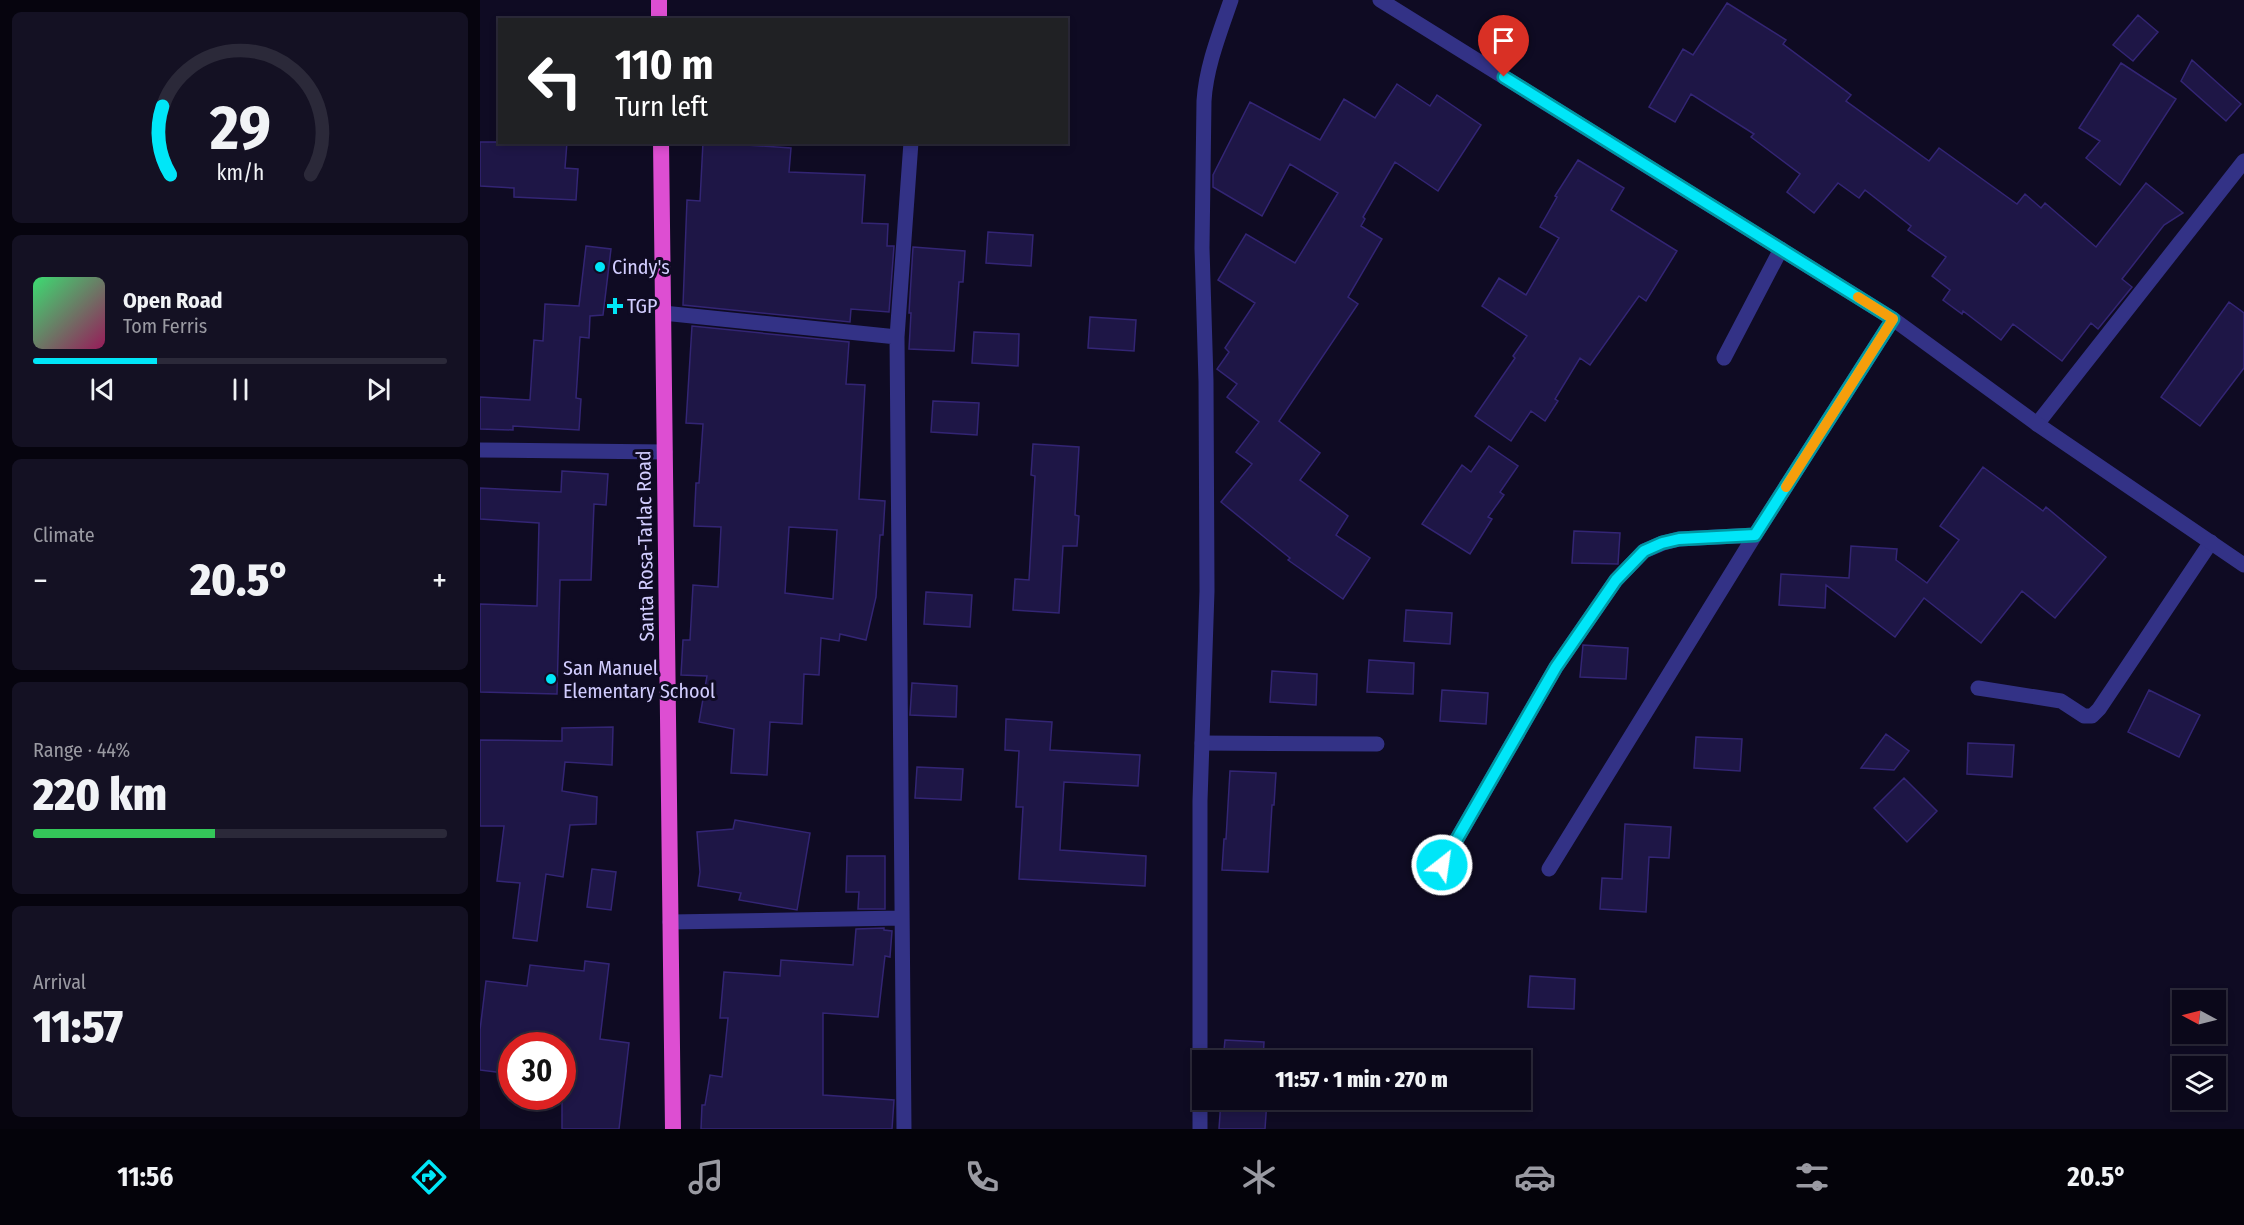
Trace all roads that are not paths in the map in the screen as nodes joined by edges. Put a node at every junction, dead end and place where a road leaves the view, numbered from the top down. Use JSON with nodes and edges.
{"nodes":[{"id":1,"x":659,"y":0,"type":"edge"},
{"id":2,"x":1231,"y":0,"type":"edge"},
{"id":3,"x":1380,"y":0,"type":"edge"},
{"id":4,"x":659,"y":18,"type":"edge"},
{"id":5,"x":661,"y":144,"type":"edge"},
{"id":6,"x":911,"y":144,"type":"edge"},
{"id":7,"x":2244,"y":161,"type":"edge"},
{"id":8,"x":1781,"y":249,"type":"junction"},
{"id":9,"x":663,"y":313,"type":"junction"},
{"id":10,"x":1893,"y":319,"type":"junction"},
{"id":11,"x":897,"y":337,"type":"junction"},
{"id":12,"x":1724,"y":358,"type":"dead end"},
{"id":13,"x":2037,"y":424,"type":"junction"},
{"id":14,"x":480,"y":450,"type":"edge"},
{"id":15,"x":665,"y":452,"type":"junction"},
{"id":16,"x":1755,"y":535,"type":"junction"},
{"id":17,"x":2211,"y":542,"type":"junction"},
{"id":18,"x":2244,"y":565,"type":"edge"},
{"id":19,"x":1978,"y":688,"type":"dead end"},
{"id":20,"x":1202,"y":743,"type":"junction"},
{"id":21,"x":1377,"y":744,"type":"dead end"},
{"id":22,"x":1442,"y":865,"type":"dead end"},
{"id":23,"x":1549,"y":868,"type":"dead end"},
{"id":24,"x":902,"y":918,"type":"junction"},
{"id":25,"x":670,"y":922,"type":"junction"},
{"id":26,"x":673,"y":1129,"type":"edge"},
{"id":27,"x":904,"y":1129,"type":"edge"},
{"id":28,"x":1200,"y":1129,"type":"edge"}],
"edges":[{"from":1,"to":4,"type":"highway"},
{"from":2,"to":20,"type":"street"},
{"from":3,"to":8,"type":"street"},
{"from":5,"to":9,"type":"highway","name":"Santa Rosa-Tarlac Road"},
{"from":6,"to":11,"type":"street"},
{"from":7,"to":13,"type":"street"},
{"from":8,"to":10,"type":"street"},
{"from":8,"to":12,"type":"street"},
{"from":9,"to":11,"type":"street"},
{"from":9,"to":15,"type":"highway","name":"Santa Rosa-Tarlac Road"},
{"from":10,"to":13,"type":"street"},
{"from":10,"to":16,"type":"street"},
{"from":11,"to":24,"type":"street"},
{"from":13,"to":17,"type":"street"},
{"from":14,"to":15,"type":"street"},
{"from":15,"to":25,"type":"highway","name":"Santa Rosa-Tarlac Road"},
{"from":16,"to":22,"type":"street"},
{"from":16,"to":23,"type":"street"},
{"from":17,"to":18,"type":"street"},
{"from":17,"to":19,"type":"street"},
{"from":20,"to":21,"type":"street"},
{"from":20,"to":28,"type":"street"},
{"from":24,"to":25,"type":"street"},
{"from":24,"to":27,"type":"street"},
{"from":25,"to":26,"type":"highway","name":"Santa Rosa-Tarlac Road"}]}
